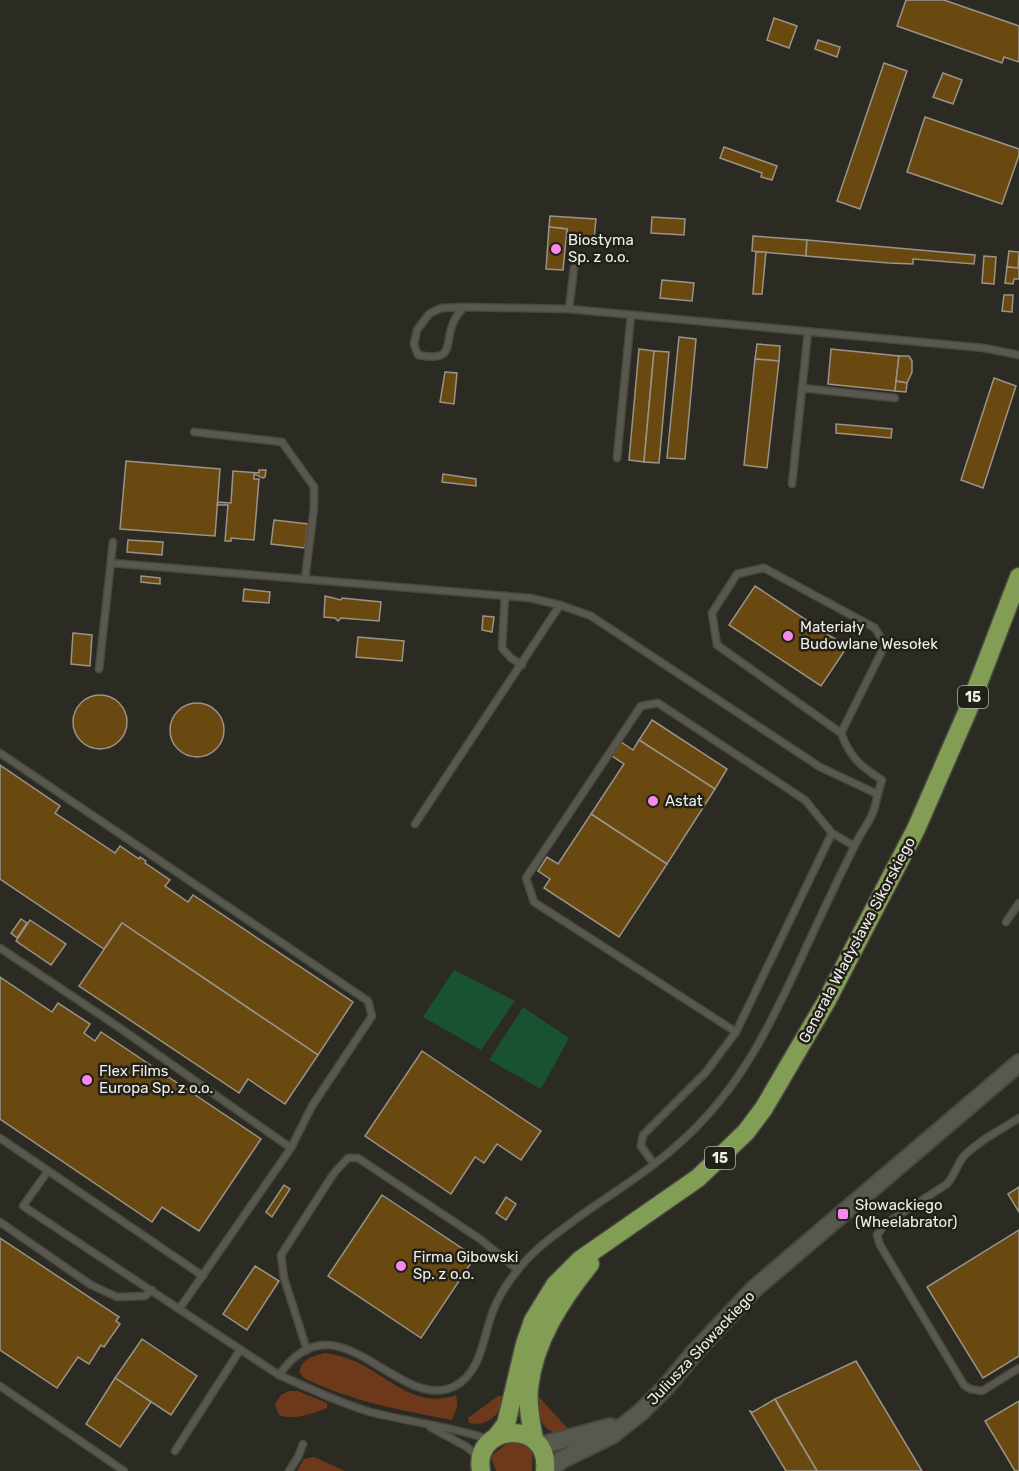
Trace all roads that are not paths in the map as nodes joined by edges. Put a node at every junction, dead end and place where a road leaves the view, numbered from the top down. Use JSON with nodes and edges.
{"nodes":[{"id":1,"x":574,"y":268,"type":"dead end"},
{"id":2,"x":464,"y":307,"type":"junction"},
{"id":3,"x":569,"y":309,"type":"junction"},
{"id":4,"x":631,"y":315,"type":"junction"},
{"id":5,"x":808,"y":332,"type":"junction"},
{"id":6,"x":1019,"y":355,"type":"edge"},
{"id":7,"x":802,"y":388,"type":"junction"},
{"id":8,"x":895,"y":398,"type":"dead end"},
{"id":9,"x":194,"y":432,"type":"dead end"},
{"id":10,"x":617,"y":458,"type":"dead end"},
{"id":11,"x":792,"y":484,"type":"dead end"},
{"id":12,"x":113,"y":542,"type":"dead end"},
{"id":13,"x":111,"y":563,"type":"junction"},
{"id":14,"x":1019,"y":577,"type":"edge"},
{"id":15,"x":305,"y":579,"type":"junction"},
{"id":16,"x":505,"y":596,"type":"junction"},
{"id":17,"x":560,"y":604,"type":"junction"},
{"id":18,"x":522,"y":665,"type":"junction"},
{"id":19,"x":99,"y":669,"type":"dead end"},
{"id":20,"x":841,"y":733,"type":"junction"},
{"id":21,"x":0,"y":753,"type":"edge"},
{"id":22,"x":877,"y":794,"type":"junction"},
{"id":23,"x":415,"y":824,"type":"dead end"},
{"id":24,"x":832,"y":833,"type":"junction"},
{"id":25,"x":854,"y":846,"type":"junction"},
{"id":26,"x":1019,"y":903,"type":"edge"},
{"id":27,"x":1006,"y":922,"type":"dead end"},
{"id":28,"x":0,"y":948,"type":"edge"},
{"id":29,"x":736,"y":1032,"type":"junction"},
{"id":30,"x":1019,"y":1063,"type":"edge"},
{"id":31,"x":1019,"y":1118,"type":"edge"},
{"id":32,"x":0,"y":1138,"type":"edge"},
{"id":33,"x":291,"y":1148,"type":"junction"},
{"id":34,"x":654,"y":1164,"type":"junction"},
{"id":35,"x":48,"y":1170,"type":"junction"},
{"id":36,"x":0,"y":1222,"type":"edge"},
{"id":37,"x":608,"y":1241,"type":"junction"},
{"id":38,"x":518,"y":1270,"type":"junction"},
{"id":39,"x":203,"y":1276,"type":"junction"},
{"id":40,"x":152,"y":1290,"type":"junction"},
{"id":41,"x":180,"y":1308,"type":"junction"},
{"id":42,"x":240,"y":1350,"type":"junction"},
{"id":43,"x":307,"y":1350,"type":"junction"},
{"id":44,"x":1019,"y":1368,"type":"edge"},
{"id":45,"x":279,"y":1375,"type":"junction"},
{"id":46,"x":0,"y":1386,"type":"edge"},
{"id":47,"x":628,"y":1422,"type":"junction"},
{"id":48,"x":424,"y":1424,"type":"junction"},
{"id":49,"x":494,"y":1438,"type":"junction"},
{"id":50,"x":537,"y":1443,"type":"junction"},
{"id":51,"x":303,"y":1444,"type":"dead end"},
{"id":52,"x":175,"y":1451,"type":"dead end"},
{"id":53,"x":479,"y":1466,"type":"edge"},
{"id":54,"x":124,"y":1471,"type":"edge"},
{"id":55,"x":289,"y":1471,"type":"edge"},
{"id":56,"x":547,"y":1471,"type":"edge"}],
"edges":[{"from":1,"to":3,"type":"lane"},
{"from":2,"to":2,"type":"lane"},
{"from":2,"to":3,"type":"lane"},
{"from":3,"to":4,"type":"lane"},
{"from":4,"to":5,"type":"lane"},
{"from":4,"to":10,"type":"lane"},
{"from":5,"to":6,"type":"lane"},
{"from":5,"to":7,"type":"lane"},
{"from":7,"to":8,"type":"lane"},
{"from":7,"to":11,"type":"lane"},
{"from":9,"to":15,"type":"lane"},
{"from":12,"to":13,"type":"lane"},
{"from":13,"to":15,"type":"lane"},
{"from":13,"to":19,"type":"lane"},
{"from":14,"to":37,"type":"main road","name":"Generała Władysława Sikorskiego","number":"15"},
{"from":15,"to":16,"type":"lane"},
{"from":16,"to":17,"type":"lane"},
{"from":16,"to":18,"type":"lane"},
{"from":17,"to":18,"type":"lane"},
{"from":17,"to":22,"type":"lane"},
{"from":18,"to":23,"type":"lane"},
{"from":20,"to":20,"type":"lane"},
{"from":20,"to":22,"type":"lane"},
{"from":21,"to":33,"type":"lane"},
{"from":22,"to":25,"type":"lane"},
{"from":24,"to":25,"type":"lane"},
{"from":24,"to":29,"type":"lane"},
{"from":24,"to":29,"type":"lane"},
{"from":25,"to":34,"type":"lane"},
{"from":26,"to":27,"type":"lane"},
{"from":28,"to":33,"type":"lane"},
{"from":29,"to":34,"type":"lane"},
{"from":30,"to":47,"type":"street","name":"Juliusza Słowackiego"},
{"from":31,"to":44,"type":"lane"},
{"from":32,"to":35,"type":"lane"},
{"from":33,"to":39,"type":"lane"},
{"from":34,"to":38,"type":"lane"},
{"from":35,"to":39,"type":"lane"},
{"from":35,"to":40,"type":"lane"},
{"from":36,"to":40,"type":"lane"},
{"from":37,"to":49,"type":"main road","name":"Generała Władysława Sikorskiego","number":"15"},
{"from":37,"to":50,"type":"main road","name":"Generała Władysława Sikorskiego","number":"15"},
{"from":38,"to":43,"type":"lane"},
{"from":38,"to":43,"type":"lane"},
{"from":39,"to":41,"type":"lane"},
{"from":40,"to":41,"type":"lane"},
{"from":41,"to":42,"type":"lane"},
{"from":42,"to":45,"type":"lane"},
{"from":42,"to":52,"type":"lane"},
{"from":43,"to":45,"type":"lane"},
{"from":45,"to":48,"type":"lane"},
{"from":46,"to":54,"type":"lane"},
{"from":47,"to":50,"type":"street","name":"Juliusza Słowackiego"},
{"from":47,"to":56,"type":"street","name":"Juliusza Słowackiego"},
{"from":48,"to":49,"type":"lane"},
{"from":48,"to":53,"type":"lane"},
{"from":49,"to":50,"type":"main road"},
{"from":49,"to":53,"type":"main road","number":"15"},
{"from":50,"to":56,"type":"main road","number":"15"},
{"from":51,"to":55,"type":"lane"}]}
